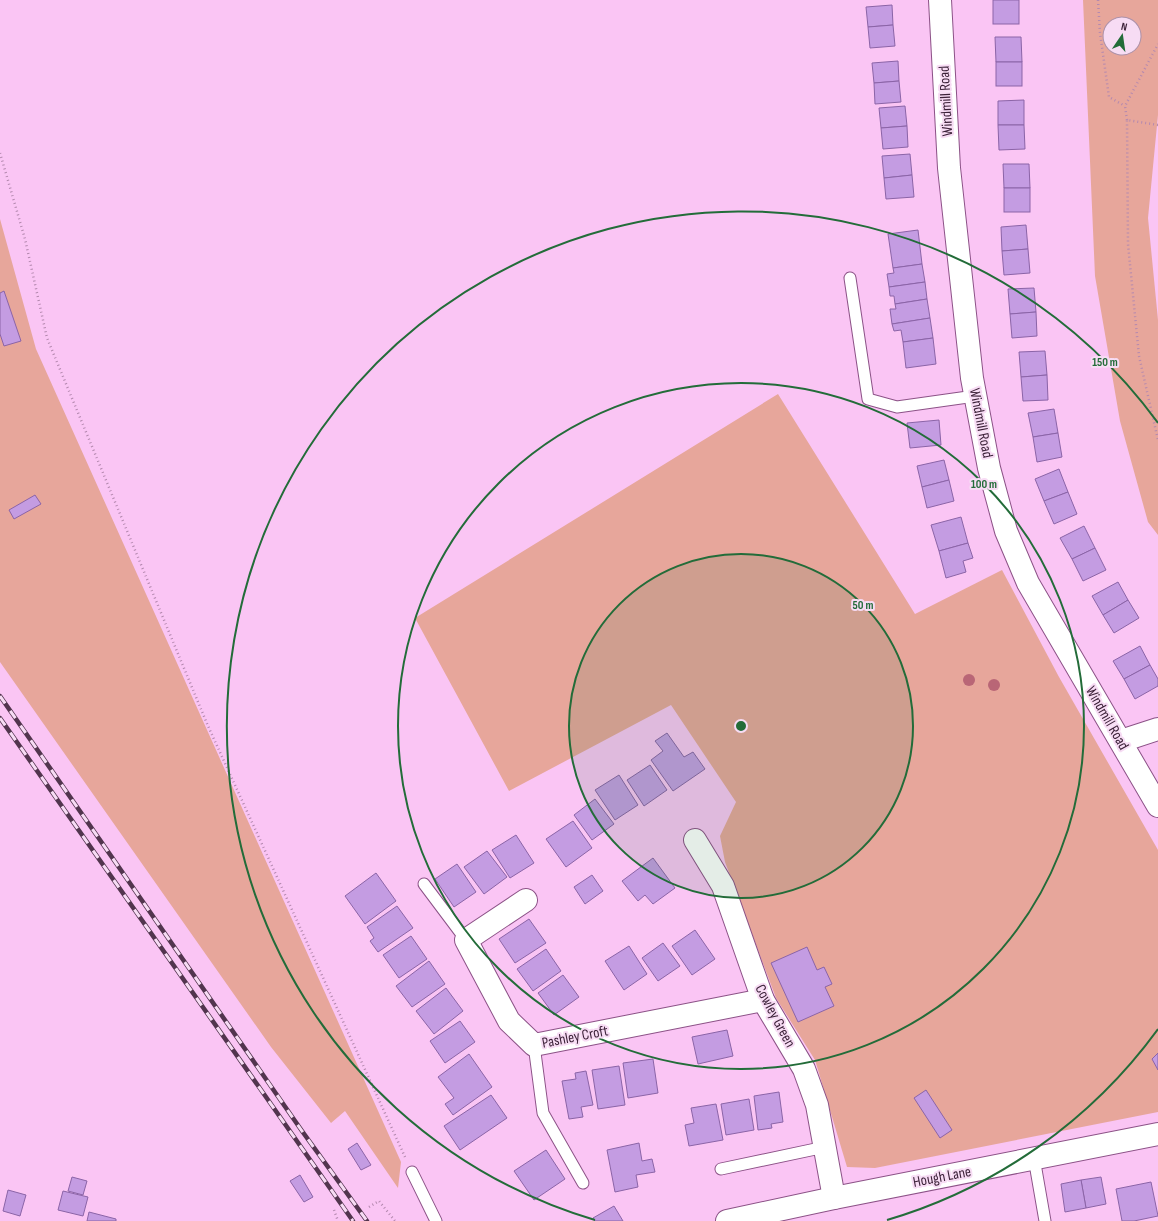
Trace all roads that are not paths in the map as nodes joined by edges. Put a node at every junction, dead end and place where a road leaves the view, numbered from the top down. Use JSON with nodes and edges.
{"nodes":[{"id":1,"x":940,"y":0,"type":"edge"},
{"id":2,"x":850,"y":278,"type":"dead end"},
{"id":3,"x":975,"y":396,"type":"junction"},
{"id":4,"x":1158,"y":729,"type":"edge"},
{"id":5,"x":1121,"y":742,"type":"junction"},
{"id":6,"x":1158,"y":806,"type":"edge"},
{"id":7,"x":695,"y":840,"type":"dead end"},
{"id":8,"x":424,"y":884,"type":"dead end"},
{"id":9,"x":526,"y":900,"type":"dead end"},
{"id":10,"x":466,"y":940,"type":"junction"},
{"id":11,"x":763,"y":1000,"type":"junction"},
{"id":12,"x":534,"y":1045,"type":"junction"},
{"id":13,"x":1158,"y":1134,"type":"edge"},
{"id":14,"x":825,"y":1147,"type":"junction"},
{"id":15,"x":1034,"y":1158,"type":"junction"},
{"id":16,"x":721,"y":1169,"type":"dead end"},
{"id":17,"x":412,"y":1172,"type":"road end"},
{"id":18,"x":583,"y":1183,"type":"dead end"},
{"id":19,"x":834,"y":1198,"type":"junction"},
{"id":20,"x":436,"y":1221,"type":"edge"},
{"id":21,"x":727,"y":1221,"type":"edge"},
{"id":22,"x":1045,"y":1221,"type":"edge"}],
"edges":[{"from":1,"to":3,"type":"street","name":"Windmill Road"},
{"from":2,"to":3,"type":"lane"},
{"from":3,"to":5,"type":"street","name":"Windmill Road"},
{"from":4,"to":5,"type":"street"},
{"from":5,"to":6,"type":"street","name":"Windmill Road"},
{"from":7,"to":11,"type":"street","name":"Cowley Green"},
{"from":8,"to":10,"type":"lane"},
{"from":9,"to":10,"type":"street"},
{"from":10,"to":12,"type":"street","name":"Pashley Croft"},
{"from":11,"to":12,"type":"street","name":"Pashley Croft"},
{"from":11,"to":14,"type":"street","name":"Cowley Green"},
{"from":12,"to":18,"type":"lane"},
{"from":13,"to":15,"type":"street","name":"Hough Lane"},
{"from":14,"to":16,"type":"lane"},
{"from":14,"to":19,"type":"street","name":"Cowley Green"},
{"from":15,"to":19,"type":"street","name":"Hough Lane"},
{"from":15,"to":22,"type":"lane"},
{"from":17,"to":20,"type":"lane"},
{"from":19,"to":21,"type":"street","name":"Hough Lane"}]}
